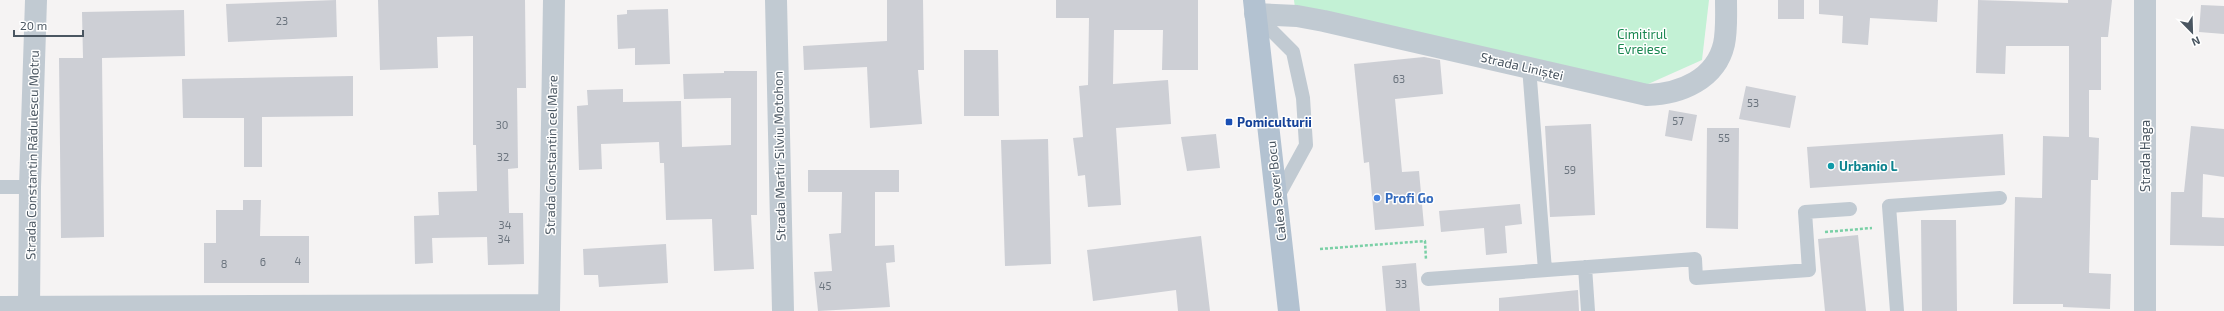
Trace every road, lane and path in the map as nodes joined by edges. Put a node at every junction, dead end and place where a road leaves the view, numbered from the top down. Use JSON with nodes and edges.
{"nodes":[{"id":1,"x":36,"y":0,"type":"edge"},
{"id":2,"x":554,"y":0,"type":"edge"},
{"id":3,"x":776,"y":0,"type":"edge"},
{"id":4,"x":1726,"y":0,"type":"edge"},
{"id":5,"x":2145,"y":0,"type":"edge"},
{"id":6,"x":1255,"y":7,"type":"edge"},
{"id":7,"x":1529,"y":67,"type":"junction"},
{"id":8,"x":0,"y":187,"type":"edge"},
{"id":9,"x":30,"y":187,"type":"junction"},
{"id":10,"x":1276,"y":198,"type":"junction"},
{"id":11,"x":2000,"y":198,"type":"dead end"},
{"id":12,"x":1850,"y":209,"type":"dead end"},
{"id":13,"x":1891,"y":227,"type":"junction"},
{"id":14,"x":1807,"y":233,"type":"junction"},
{"id":15,"x":1320,"y":249,"type":"dead end"},
{"id":16,"x":1585,"y":267,"type":"junction"},
{"id":17,"x":1544,"y":270,"type":"junction"},
{"id":18,"x":1428,"y":279,"type":"joint"},
{"id":19,"x":0,"y":307,"type":"edge"},
{"id":20,"x":549,"y":308,"type":"edge"},
{"id":21,"x":29,"y":309,"type":"edge"},
{"id":22,"x":90,"y":309,"type":"edge"},
{"id":23,"x":783,"y":311,"type":"edge"},
{"id":24,"x":1289,"y":311,"type":"edge"},
{"id":25,"x":1588,"y":311,"type":"edge"},
{"id":26,"x":1897,"y":311,"type":"edge"},
{"id":27,"x":2145,"y":311,"type":"edge"}],
"edges":[{"from":1,"to":9,"type":"street","name":"Strada Constantin Rădulescu Motru"},
{"from":2,"to":20,"type":"street","name":"Strada Constantin cel Mare"},
{"from":3,"to":23,"type":"street","name":"Strada Martir Silviu Motohon"},
{"from":4,"to":7,"type":"street","name":"Strada Liniștei"},
{"from":5,"to":27,"type":"street","name":"Strada Haga"},
{"from":6,"to":7,"type":"street","name":"Strada Liniștei"},
{"from":6,"to":10,"type":"main road","name":"Calea Sever Bocu"},
{"from":6,"to":10,"type":"lane"},
{"from":7,"to":17,"type":"lane"},
{"from":8,"to":9,"type":"lane"},
{"from":9,"to":21,"type":"street","name":"Strada Constantin Rădulescu Motru"},
{"from":10,"to":24,"type":"main road","name":"Calea Sever Bocu"},
{"from":11,"to":13,"type":"lane"},
{"from":12,"to":14,"type":"lane"},
{"from":13,"to":14,"type":"path"},
{"from":13,"to":26,"type":"lane"},
{"from":14,"to":16,"type":"lane"},
{"from":15,"to":18,"type":"path"},
{"from":16,"to":17,"type":"lane"},
{"from":16,"to":25,"type":"lane"},
{"from":17,"to":18,"type":"lane"},
{"from":19,"to":21,"type":"street"},
{"from":20,"to":22,"type":"street"},
{"from":21,"to":22,"type":"street"}]}
